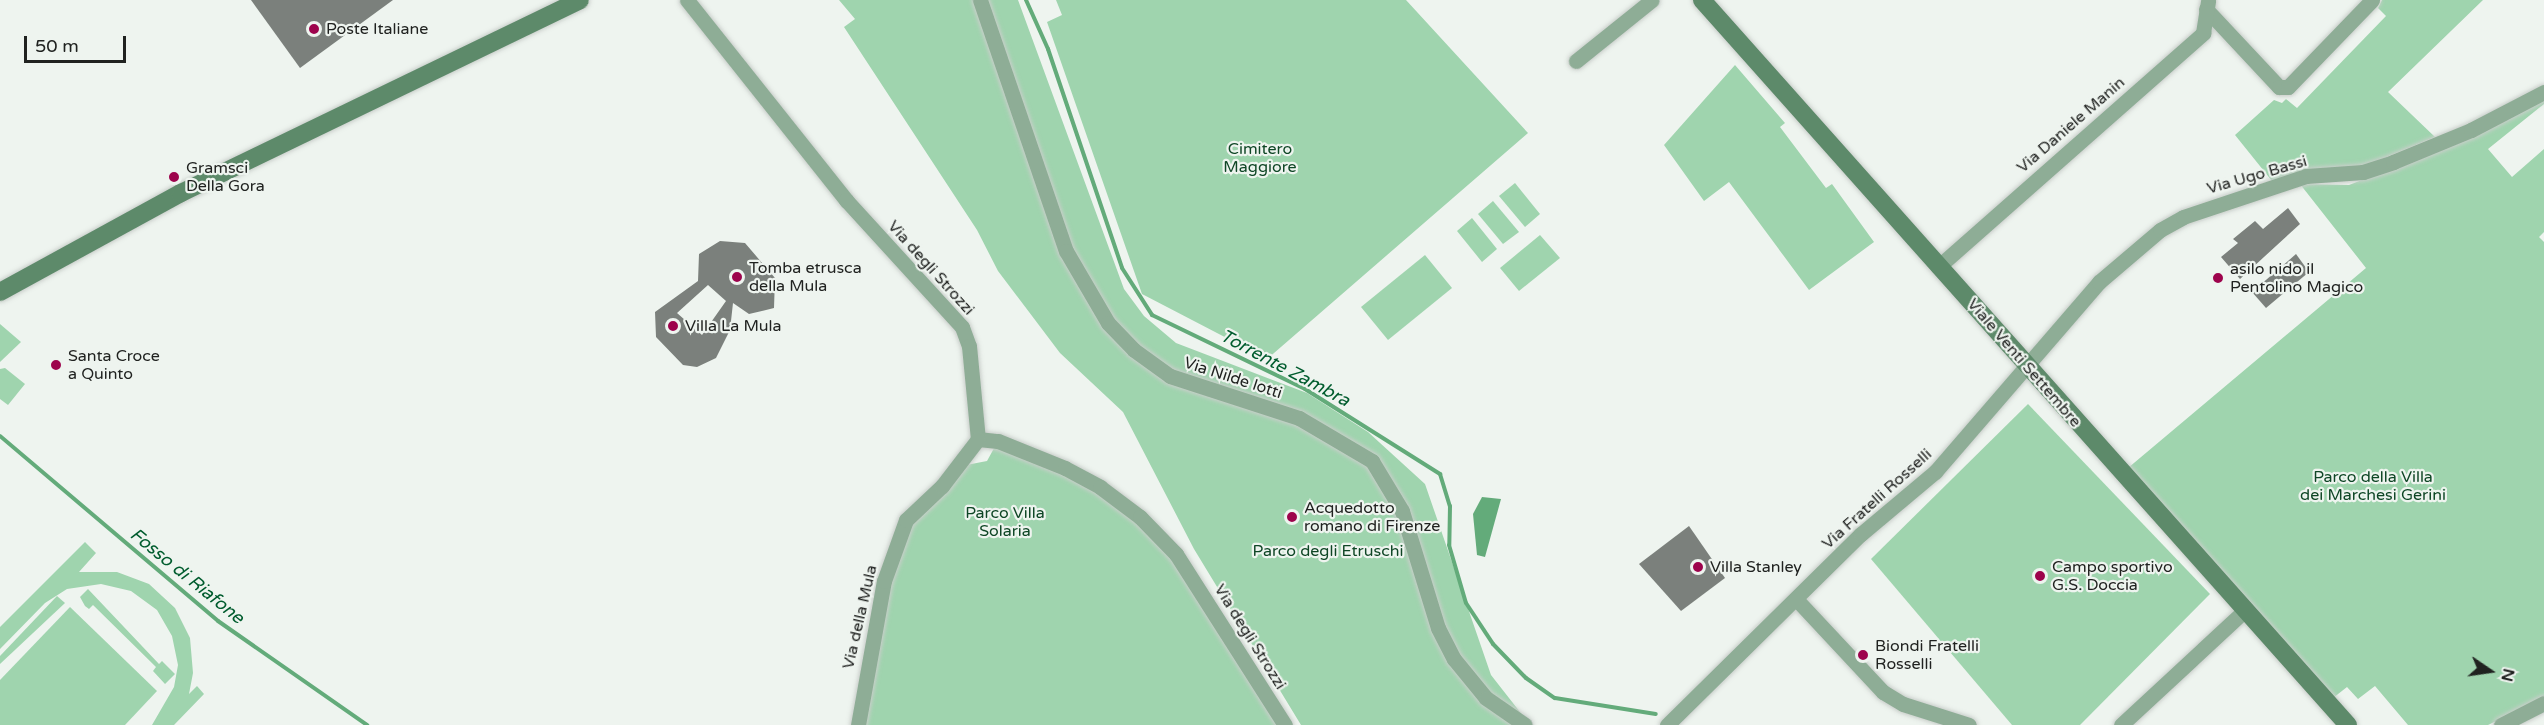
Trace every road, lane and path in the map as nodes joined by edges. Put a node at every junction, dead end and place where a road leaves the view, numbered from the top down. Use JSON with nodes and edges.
{"nodes":[{"id":1,"x":580,"y":0,"type":"edge"},
{"id":2,"x":687,"y":0,"type":"edge"},
{"id":3,"x":980,"y":0,"type":"edge"},
{"id":4,"x":1652,"y":0,"type":"edge"},
{"id":5,"x":1702,"y":0,"type":"edge"},
{"id":6,"x":2372,"y":0,"type":"edge"},
{"id":7,"x":2207,"y":5,"type":"edge"},
{"id":8,"x":1576,"y":61,"type":"dead end"},
{"id":9,"x":2544,"y":92,"type":"edge"},
{"id":10,"x":1938,"y":267,"type":"junction"},
{"id":11,"x":0,"y":292,"type":"edge"},
{"id":12,"x":2027,"y":368,"type":"junction"},
{"id":13,"x":978,"y":439,"type":"junction"},
{"id":14,"x":1797,"y":600,"type":"junction"},
{"id":15,"x":2244,"y":611,"type":"junction"},
{"id":16,"x":2544,"y":703,"type":"edge"},
{"id":17,"x":858,"y":725,"type":"edge"},
{"id":18,"x":1285,"y":725,"type":"edge"},
{"id":19,"x":1525,"y":725,"type":"edge"},
{"id":20,"x":1668,"y":725,"type":"edge"},
{"id":21,"x":1969,"y":725,"type":"edge"},
{"id":22,"x":2121,"y":725,"type":"edge"},
{"id":23,"x":2348,"y":725,"type":"edge"},
{"id":24,"x":2501,"y":725,"type":"edge"}],
"edges":[{"from":1,"to":11,"type":"street"},
{"from":2,"to":13,"type":"street","name":"Via degli Strozzi"},
{"from":3,"to":19,"type":"street","name":"Via Nilde Iotti"},
{"from":4,"to":8,"type":"street"},
{"from":5,"to":10,"type":"street","name":"Viale Venti Settembre"},
{"from":6,"to":7,"type":"street"},
{"from":7,"to":10,"type":"street","name":"Via Daniele Manin"},
{"from":9,"to":12,"type":"street","name":"Via Ugo Bassi"},
{"from":10,"to":12,"type":"street","name":"Viale Venti Settembre"},
{"from":12,"to":14,"type":"street","name":"Via Fratelli Rosselli"},
{"from":12,"to":15,"type":"street","name":"Viale Venti Settembre"},
{"from":13,"to":17,"type":"street","name":"Via della Mula"},
{"from":13,"to":18,"type":"street","name":"Via degli Strozzi"},
{"from":14,"to":20,"type":"street","name":"Via Fratelli Rosselli"},
{"from":14,"to":21,"type":"street"},
{"from":15,"to":22,"type":"street"},
{"from":15,"to":23,"type":"street","name":"Viale Venti Settembre"},
{"from":16,"to":24,"type":"street"}]}
